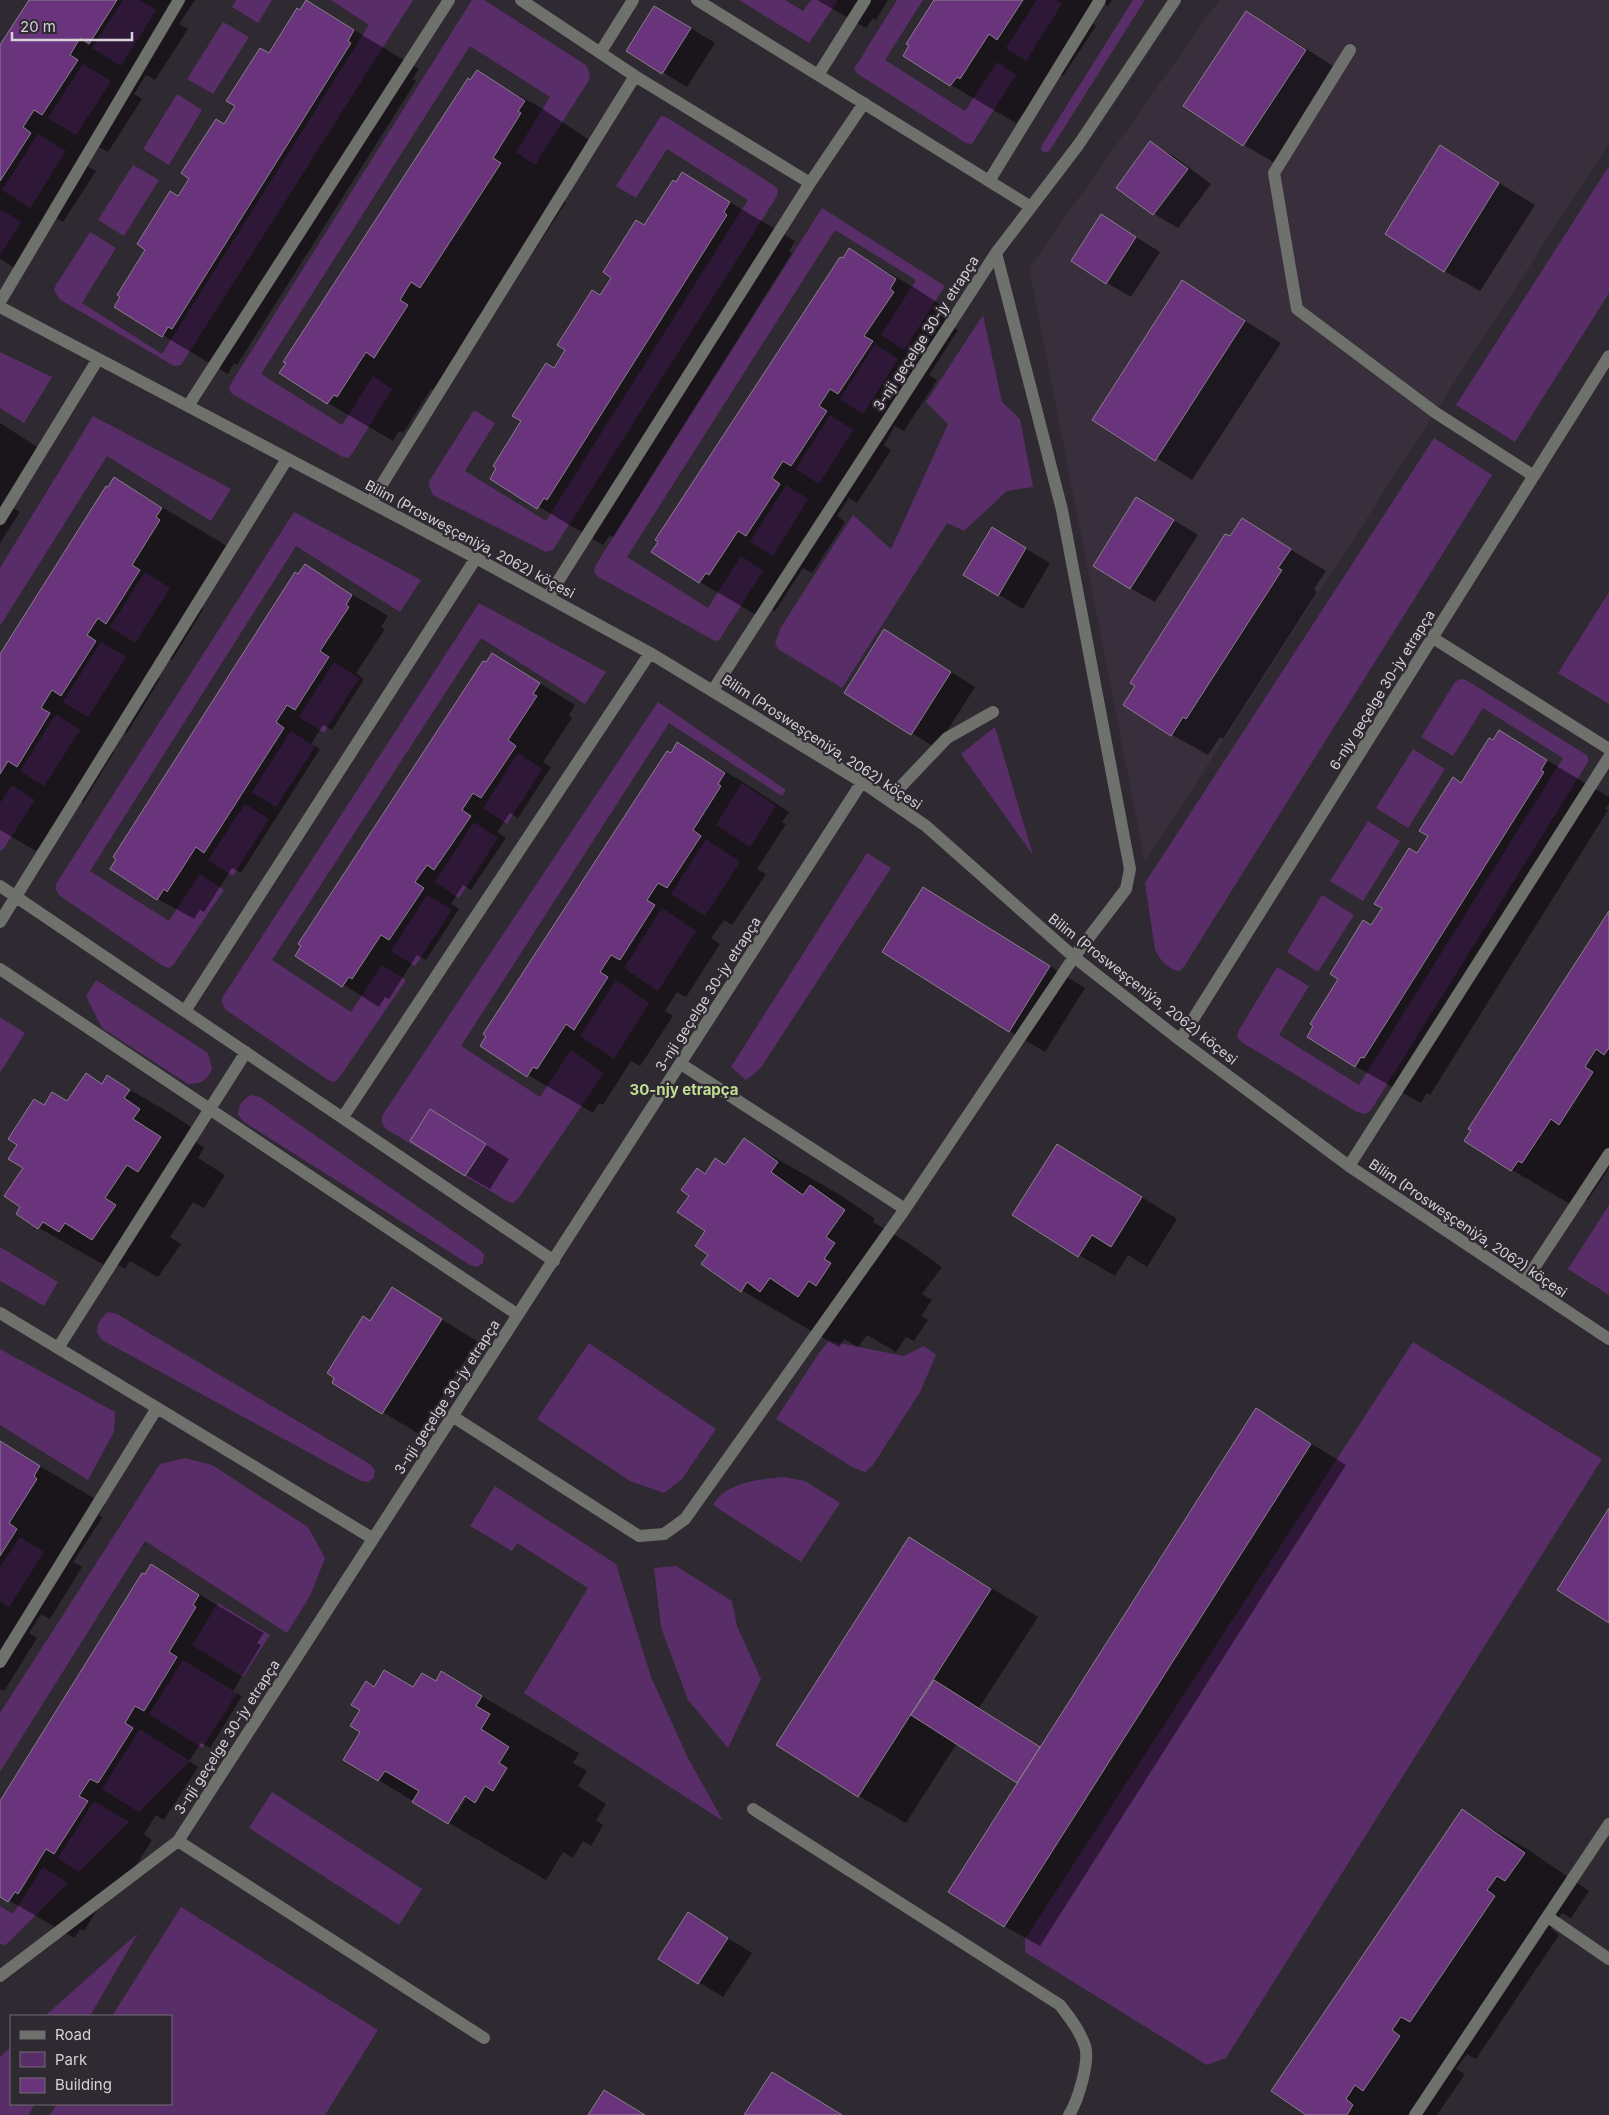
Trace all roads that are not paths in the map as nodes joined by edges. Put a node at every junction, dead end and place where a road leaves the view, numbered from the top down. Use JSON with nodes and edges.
{"nodes":[{"id":1,"x":179,"y":0,"type":"edge"},
{"id":2,"x":449,"y":0,"type":"edge"},
{"id":3,"x":521,"y":0,"type":"edge"},
{"id":4,"x":633,"y":0,"type":"edge"},
{"id":5,"x":697,"y":0,"type":"edge"},
{"id":6,"x":866,"y":0,"type":"edge"},
{"id":7,"x":1100,"y":0,"type":"edge"},
{"id":8,"x":1176,"y":0,"type":"edge"},
{"id":9,"x":1350,"y":50,"type":"dead end"},
{"id":10,"x":600,"y":53,"type":"junction"},
{"id":11,"x":818,"y":75,"type":"junction"},
{"id":12,"x":635,"y":76,"type":"junction"},
{"id":13,"x":864,"y":103,"type":"junction"},
{"id":14,"x":989,"y":181,"type":"junction"},
{"id":15,"x":810,"y":183,"type":"junction"},
{"id":16,"x":1031,"y":207,"type":"junction"},
{"id":17,"x":996,"y":253,"type":"junction"},
{"id":18,"x":0,"y":302,"type":"edge"},
{"id":19,"x":0,"y":307,"type":"edge"},
{"id":20,"x":1609,"y":356,"type":"edge"},
{"id":21,"x":98,"y":359,"type":"junction"},
{"id":22,"x":188,"y":406,"type":"junction"},
{"id":23,"x":287,"y":458,"type":"junction"},
{"id":24,"x":1534,"y":476,"type":"junction"},
{"id":25,"x":371,"y":502,"type":"junction"},
{"id":26,"x":0,"y":519,"type":"edge"},
{"id":27,"x":476,"y":558,"type":"junction"},
{"id":28,"x":548,"y":596,"type":"junction"},
{"id":29,"x":1432,"y":638,"type":"junction"},
{"id":30,"x":650,"y":653,"type":"junction"},
{"id":31,"x":713,"y":690,"type":"junction"},
{"id":32,"x":993,"y":712,"type":"dead end"},
{"id":33,"x":1609,"y":749,"type":"edge"},
{"id":34,"x":1609,"y":757,"type":"edge"},
{"id":35,"x":862,"y":782,"type":"junction"},
{"id":36,"x":888,"y":800,"type":"junction"},
{"id":37,"x":0,"y":886,"type":"edge"},
{"id":38,"x":17,"y":896,"type":"junction"},
{"id":39,"x":0,"y":922,"type":"edge"},
{"id":40,"x":1074,"y":957,"type":"junction"},
{"id":41,"x":0,"y":969,"type":"edge"},
{"id":42,"x":185,"y":1010,"type":"junction"},
{"id":43,"x":1180,"y":1040,"type":"junction"},
{"id":44,"x":246,"y":1052,"type":"junction"},
{"id":45,"x":680,"y":1064,"type":"junction"},
{"id":46,"x":209,"y":1110,"type":"junction"},
{"id":47,"x":343,"y":1118,"type":"junction"},
{"id":48,"x":1609,"y":1154,"type":"edge"},
{"id":49,"x":1349,"y":1166,"type":"junction"},
{"id":50,"x":905,"y":1208,"type":"junction"},
{"id":51,"x":554,"y":1262,"type":"junction"},
{"id":52,"x":1524,"y":1283,"type":"junction"},
{"id":53,"x":0,"y":1313,"type":"edge"},
{"id":54,"x":518,"y":1315,"type":"junction"},
{"id":55,"x":1609,"y":1339,"type":"edge"},
{"id":56,"x":58,"y":1348,"type":"junction"},
{"id":57,"x":157,"y":1408,"type":"junction"},
{"id":58,"x":452,"y":1416,"type":"junction"},
{"id":59,"x":372,"y":1538,"type":"junction"},
{"id":60,"x":0,"y":1662,"type":"edge"},
{"id":61,"x":753,"y":1808,"type":"dead end"},
{"id":62,"x":1609,"y":1824,"type":"edge"},
{"id":63,"x":178,"y":1841,"type":"junction"},
{"id":64,"x":1548,"y":1917,"type":"junction"},
{"id":65,"x":1609,"y":1959,"type":"edge"},
{"id":66,"x":0,"y":1976,"type":"edge"},
{"id":67,"x":484,"y":2038,"type":"dead end"},
{"id":68,"x":1069,"y":2115,"type":"edge"},
{"id":69,"x":1415,"y":2115,"type":"edge"}],
"edges":[{"from":1,"to":18,"type":"street"},
{"from":2,"to":22,"type":"street"},
{"from":3,"to":10,"type":"street"},
{"from":4,"to":10,"type":"street"},
{"from":5,"to":11,"type":"street"},
{"from":6,"to":11,"type":"street"},
{"from":7,"to":14,"type":"street"},
{"from":8,"to":16,"type":"street","name":"3-nji geçelge 30-jy etrapça"},
{"from":9,"to":24,"type":"street"},
{"from":10,"to":12,"type":"street"},
{"from":11,"to":13,"type":"street"},
{"from":12,"to":15,"type":"street"},
{"from":12,"to":25,"type":"street"},
{"from":13,"to":14,"type":"street"},
{"from":13,"to":15,"type":"street"},
{"from":14,"to":16,"type":"street"},
{"from":15,"to":28,"type":"street"},
{"from":16,"to":17,"type":"street","name":"3-nji geçelge 30-jy etrapça"},
{"from":17,"to":31,"type":"street","name":"3-nji geçelge 30-jy etrapça"},
{"from":17,"to":40,"type":"street"},
{"from":19,"to":21,"type":"street","name":"Bilim (Prosweşçeniýa, 2062) köçesi"},
{"from":20,"to":24,"type":"street","name":"6-njy geçelge 30-jy etrapça"},
{"from":21,"to":22,"type":"street","name":"Bilim (Prosweşçeniýa, 2062) köçesi"},
{"from":21,"to":26,"type":"street"},
{"from":22,"to":23,"type":"street","name":"Bilim (Prosweşçeniýa, 2062) köçesi"},
{"from":23,"to":25,"type":"street","name":"Bilim (Prosweşçeniýa, 2062) köçesi"},
{"from":23,"to":38,"type":"street"},
{"from":24,"to":29,"type":"street","name":"6-njy geçelge 30-jy etrapça"},
{"from":25,"to":27,"type":"street","name":"Bilim (Prosweşçeniýa, 2062) köçesi"},
{"from":27,"to":28,"type":"street","name":"Bilim (Prosweşçeniýa, 2062) köçesi"},
{"from":27,"to":42,"type":"street"},
{"from":28,"to":30,"type":"street","name":"Bilim (Prosweşçeniýa, 2062) köçesi"},
{"from":29,"to":33,"type":"street"},
{"from":29,"to":43,"type":"street","name":"6-njy geçelge 30-jy etrapça"},
{"from":30,"to":31,"type":"street","name":"Bilim (Prosweşçeniýa, 2062) köçesi"},
{"from":30,"to":47,"type":"street"},
{"from":31,"to":35,"type":"street","name":"Bilim (Prosweşçeniýa, 2062) köçesi"},
{"from":32,"to":36,"type":"street"},
{"from":34,"to":49,"type":"street"},
{"from":35,"to":36,"type":"street","name":"Bilim (Prosweşçeniýa, 2062) köçesi"},
{"from":35,"to":45,"type":"street","name":"3-nji geçelge 30-jy etrapça"},
{"from":36,"to":40,"type":"street","name":"Bilim (Prosweşçeniýa, 2062) köçesi"},
{"from":37,"to":38,"type":"street"},
{"from":38,"to":39,"type":"street"},
{"from":38,"to":42,"type":"street"},
{"from":40,"to":43,"type":"street","name":"Bilim (Prosweşçeniýa, 2062) köçesi"},
{"from":40,"to":50,"type":"street"},
{"from":41,"to":46,"type":"street"},
{"from":42,"to":44,"type":"street"},
{"from":43,"to":49,"type":"street","name":"Bilim (Prosweşçeniýa, 2062) köçesi"},
{"from":44,"to":46,"type":"street"},
{"from":44,"to":47,"type":"street"},
{"from":45,"to":50,"type":"street"},
{"from":45,"to":51,"type":"street","name":"3-nji geçelge 30-jy etrapça"},
{"from":46,"to":54,"type":"street"},
{"from":46,"to":56,"type":"street"},
{"from":47,"to":51,"type":"street"},
{"from":48,"to":52,"type":"street"},
{"from":49,"to":52,"type":"street","name":"Bilim (Prosweşçeniýa, 2062) köçesi"},
{"from":50,"to":58,"type":"street"},
{"from":51,"to":54,"type":"street","name":"3-nji geçelge 30-jy etrapça"},
{"from":52,"to":55,"type":"street","name":"Bilim (Prosweşçeniýa, 2062) köçesi"},
{"from":53,"to":56,"type":"street"},
{"from":54,"to":58,"type":"street","name":"3-nji geçelge 30-jy etrapça"},
{"from":56,"to":57,"type":"street"},
{"from":57,"to":59,"type":"street"},
{"from":57,"to":60,"type":"street"},
{"from":58,"to":59,"type":"street","name":"3-nji geçelge 30-jy etrapça"},
{"from":59,"to":63,"type":"street","name":"3-nji geçelge 30-jy etrapça"},
{"from":61,"to":68,"type":"street"},
{"from":62,"to":64,"type":"street"},
{"from":63,"to":66,"type":"street","name":"3-nji geçelge 30-jy etrapça"},
{"from":63,"to":67,"type":"street"},
{"from":64,"to":65,"type":"street"},
{"from":64,"to":69,"type":"street"}]}
